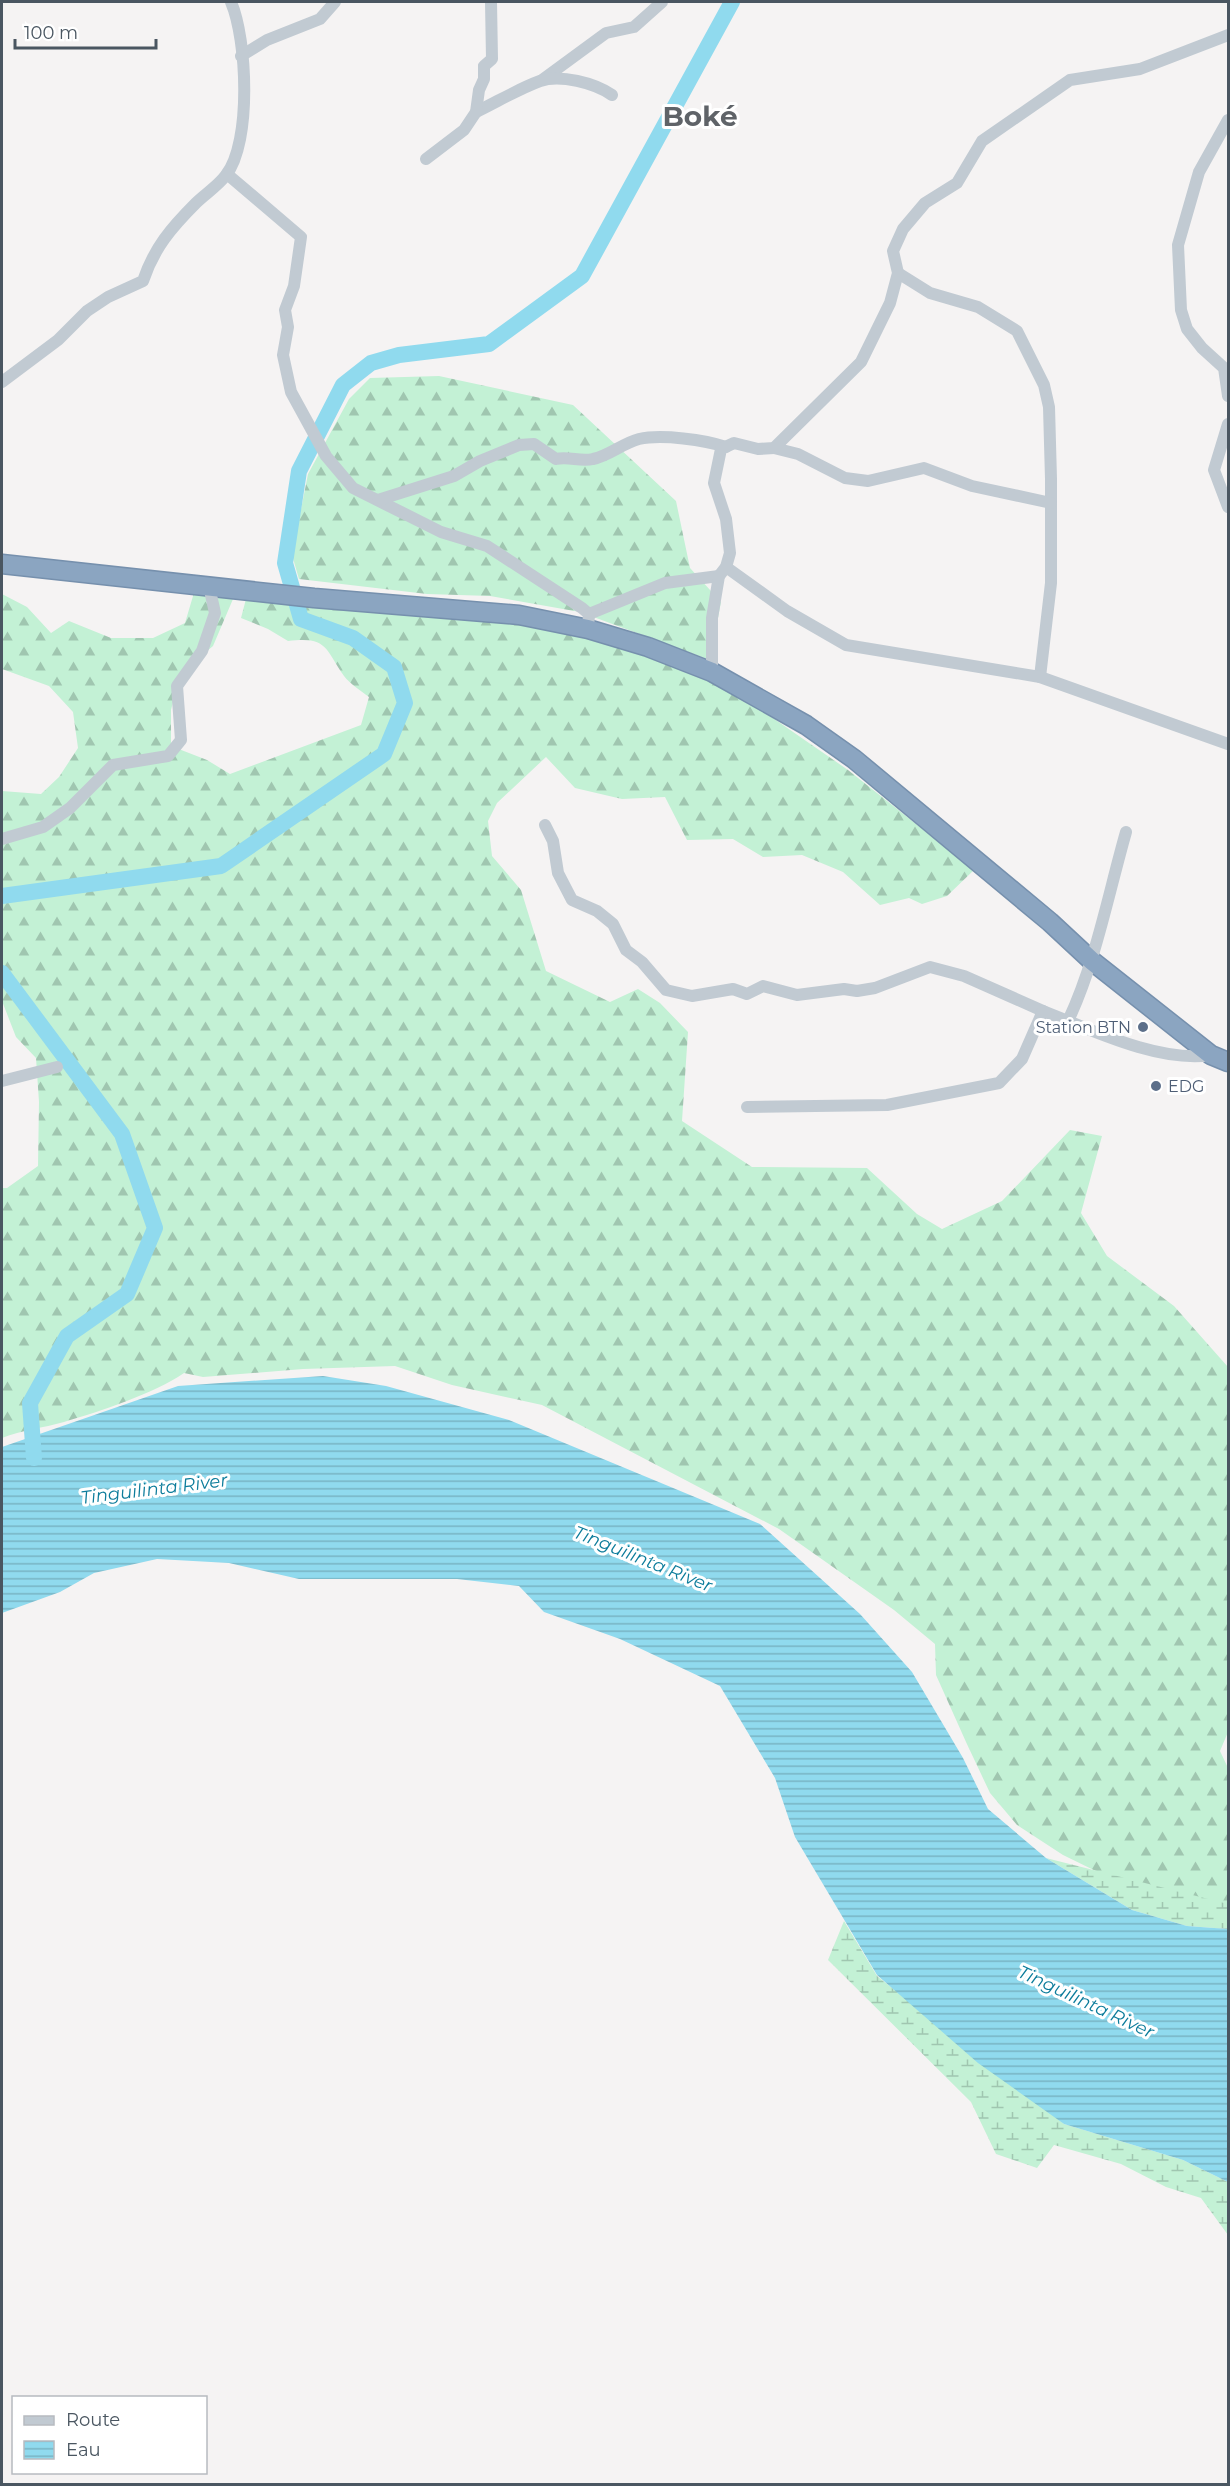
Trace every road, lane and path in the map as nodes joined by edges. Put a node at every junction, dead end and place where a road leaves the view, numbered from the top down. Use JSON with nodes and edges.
{"nodes":[{"id":1,"x":231,"y":2,"type":"edge"},
{"id":2,"x":336,"y":2,"type":"edge"},
{"id":3,"x":491,"y":2,"type":"edge"},
{"id":4,"x":662,"y":2,"type":"edge"},
{"id":5,"x":1228,"y":35,"type":"edge"},
{"id":6,"x":241,"y":56,"type":"junction"},
{"id":7,"x":542,"y":80,"type":"junction"},
{"id":8,"x":612,"y":95,"type":"dead end"},
{"id":9,"x":476,"y":112,"type":"junction"},
{"id":10,"x":1228,"y":120,"type":"edge"},
{"id":11,"x":426,"y":159,"type":"dead end"},
{"id":12,"x":226,"y":174,"type":"junction"},
{"id":13,"x":898,"y":273,"type":"junction"},
{"id":14,"x":1226,"y":369,"type":"edge"},
{"id":15,"x":2,"y":382,"type":"edge"},
{"id":16,"x":1228,"y":396,"type":"edge"},
{"id":17,"x":1228,"y":427,"type":"edge"},
{"id":18,"x":726,"y":447,"type":"junction"},
{"id":19,"x":774,"y":448,"type":"junction"},
{"id":20,"x":378,"y":500,"type":"junction"},
{"id":21,"x":1051,"y":503,"type":"junction"},
{"id":22,"x":1228,"y":507,"type":"edge"},
{"id":23,"x":2,"y":564,"type":"edge"},
{"id":24,"x":723,"y":571,"type":"junction"},
{"id":25,"x":209,"y":586,"type":"junction"},
{"id":26,"x":588,"y":621,"type":"junction"},
{"id":27,"x":712,"y":672,"type":"junction"},
{"id":28,"x":1040,"y":677,"type":"junction"},
{"id":29,"x":1228,"y":744,"type":"edge"},
{"id":30,"x":545,"y":825,"type":"dead end"},
{"id":31,"x":1126,"y":831,"type":"dead end"},
{"id":32,"x":2,"y":839,"type":"edge"},
{"id":33,"x":1092,"y":961,"type":"junction"},
{"id":34,"x":1043,"y":1011,"type":"junction"},
{"id":35,"x":1068,"y":1021,"type":"junction"},
{"id":36,"x":1211,"y":1055,"type":"junction"},
{"id":37,"x":1228,"y":1062,"type":"edge"},
{"id":38,"x":57,"y":1067,"type":"dead end"},
{"id":39,"x":2,"y":1081,"type":"edge"},
{"id":40,"x":747,"y":1107,"type":"dead end"}],
"edges":[{"from":1,"to":6,"type":"street"},
{"from":2,"to":6,"type":"street"},
{"from":3,"to":9,"type":"street"},
{"from":4,"to":7,"type":"street"},
{"from":5,"to":13,"type":"street"},
{"from":6,"to":12,"type":"street"},
{"from":7,"to":8,"type":"street"},
{"from":7,"to":9,"type":"street"},
{"from":9,"to":11,"type":"street"},
{"from":10,"to":14,"type":"street"},
{"from":12,"to":15,"type":"street"},
{"from":12,"to":20,"type":"street"},
{"from":13,"to":19,"type":"street"},
{"from":13,"to":21,"type":"street"},
{"from":14,"to":16,"type":"street"},
{"from":17,"to":22,"type":"street"},
{"from":18,"to":19,"type":"street"},
{"from":18,"to":20,"type":"street"},
{"from":18,"to":24,"type":"street"},
{"from":19,"to":21,"type":"street"},
{"from":20,"to":26,"type":"street"},
{"from":21,"to":28,"type":"street"},
{"from":23,"to":25,"type":"highway"},
{"from":24,"to":26,"type":"street"},
{"from":24,"to":27,"type":"street"},
{"from":24,"to":28,"type":"street"},
{"from":25,"to":26,"type":"highway"},
{"from":25,"to":32,"type":"street"},
{"from":26,"to":27,"type":"highway"},
{"from":27,"to":33,"type":"highway"},
{"from":28,"to":29,"type":"street"},
{"from":30,"to":34,"type":"street"},
{"from":31,"to":33,"type":"street"},
{"from":33,"to":35,"type":"street"},
{"from":33,"to":36,"type":"highway"},
{"from":34,"to":35,"type":"street"},
{"from":34,"to":40,"type":"street"},
{"from":35,"to":36,"type":"street"},
{"from":36,"to":37,"type":"highway"},
{"from":38,"to":39,"type":"street"}]}
